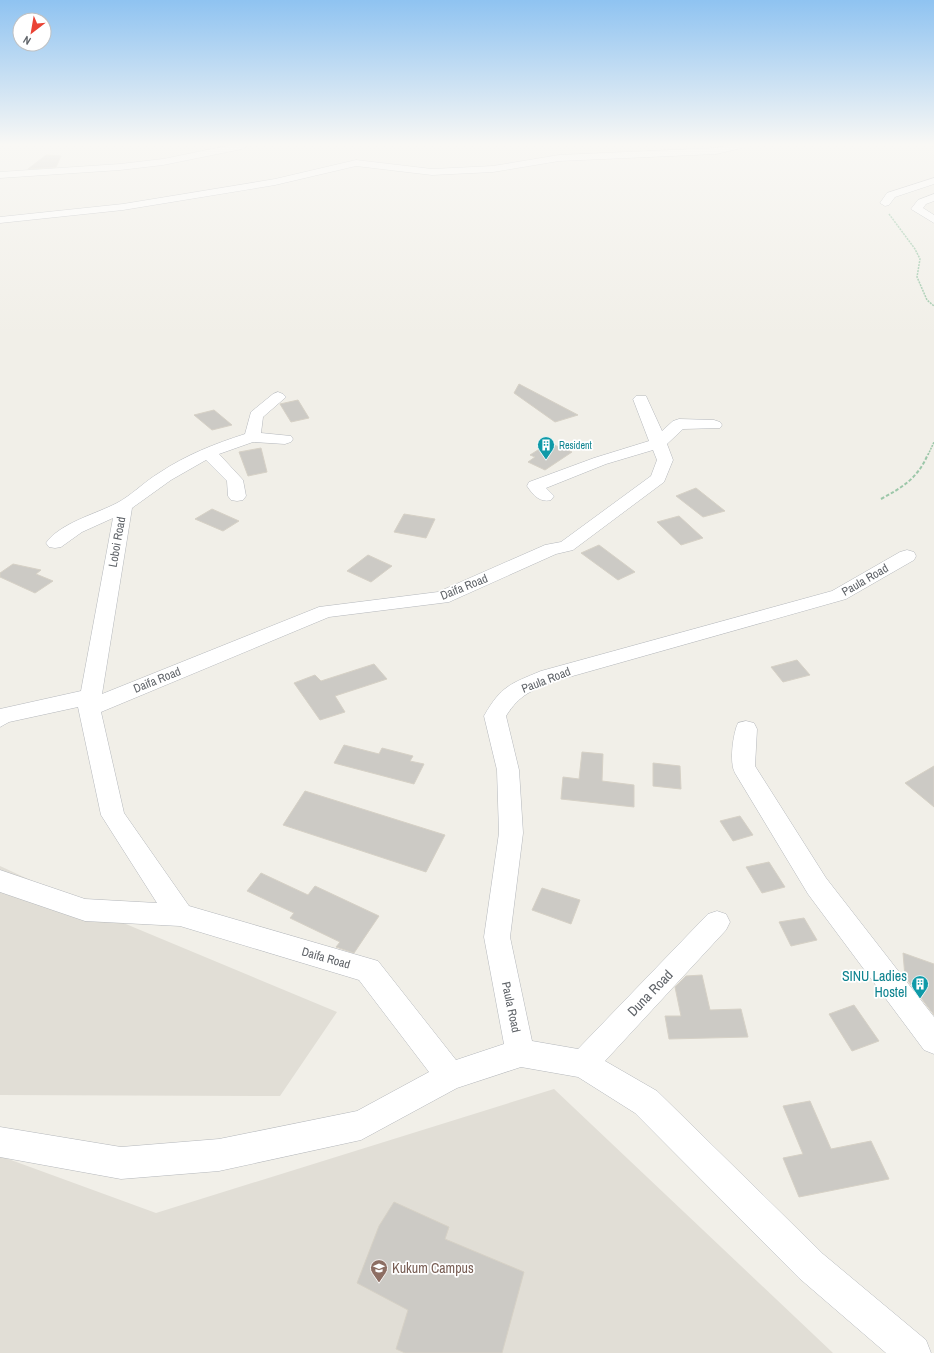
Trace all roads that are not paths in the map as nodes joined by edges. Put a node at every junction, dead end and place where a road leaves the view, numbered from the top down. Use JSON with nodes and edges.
{"nodes":[{"id":1,"x":101,"y":209,"type":"edge"},
{"id":2,"x":917,"y":209,"type":"edge"},
{"id":3,"x":0,"y":220,"type":"edge"},
{"id":4,"x":934,"y":220,"type":"edge"},
{"id":5,"x":278,"y":397,"type":"dead end"},
{"id":6,"x":641,"y":399,"type":"dead end"},
{"id":7,"x":714,"y":425,"type":"dead end"},
{"id":8,"x":252,"y":437,"type":"junction"},
{"id":9,"x":285,"y":439,"type":"dead end"},
{"id":10,"x":658,"y":444,"type":"junction"},
{"id":11,"x":208,"y":452,"type":"junction"},
{"id":12,"x":237,"y":496,"type":"dead end"},
{"id":13,"x":545,"y":496,"type":"dead end"},
{"id":14,"x":124,"y":506,"type":"junction"},
{"id":15,"x":55,"y":543,"type":"dead end"},
{"id":16,"x":907,"y":556,"type":"dead end"},
{"id":17,"x":90,"y":702,"type":"junction"},
{"id":18,"x":0,"y":719,"type":"edge"},
{"id":19,"x":746,"y":729,"type":"dead end"},
{"id":20,"x":0,"y":881,"type":"edge"},
{"id":21,"x":180,"y":915,"type":"junction"},
{"id":22,"x":717,"y":922,"type":"dead end"},
{"id":23,"x":934,"y":1040,"type":"edge"},
{"id":24,"x":522,"y":1053,"type":"junction"},
{"id":25,"x":583,"y":1064,"type":"junction"},
{"id":26,"x":450,"y":1076,"type":"junction"},
{"id":27,"x":0,"y":1142,"type":"edge"},
{"id":28,"x":912,"y":1353,"type":"edge"}],
"edges":[{"from":1,"to":3,"type":"street"},
{"from":2,"to":4,"type":"street"},
{"from":5,"to":8,"type":"street"},
{"from":6,"to":10,"type":"street","name":"Daifa Road"},
{"from":7,"to":10,"type":"street"},
{"from":8,"to":9,"type":"street","name":"Loboi Road"},
{"from":8,"to":11,"type":"street","name":"Loboi Road"},
{"from":10,"to":13,"type":"street"},
{"from":10,"to":17,"type":"street","name":"Daifa Road"},
{"from":11,"to":12,"type":"street"},
{"from":11,"to":14,"type":"street","name":"Loboi Road"},
{"from":14,"to":15,"type":"street"},
{"from":14,"to":17,"type":"street","name":"Loboi Road"},
{"from":16,"to":24,"type":"street","name":"Paula Road"},
{"from":17,"to":18,"type":"street","name":"Daifa Road"},
{"from":17,"to":21,"type":"street"},
{"from":19,"to":23,"type":"street"},
{"from":20,"to":21,"type":"street","name":"Daifa Road"},
{"from":21,"to":26,"type":"street","name":"Daifa Road"},
{"from":22,"to":25,"type":"street","name":"Duna Road"},
{"from":24,"to":25,"type":"street"},
{"from":24,"to":26,"type":"street"},
{"from":25,"to":28,"type":"street"},
{"from":26,"to":27,"type":"street"}]}
